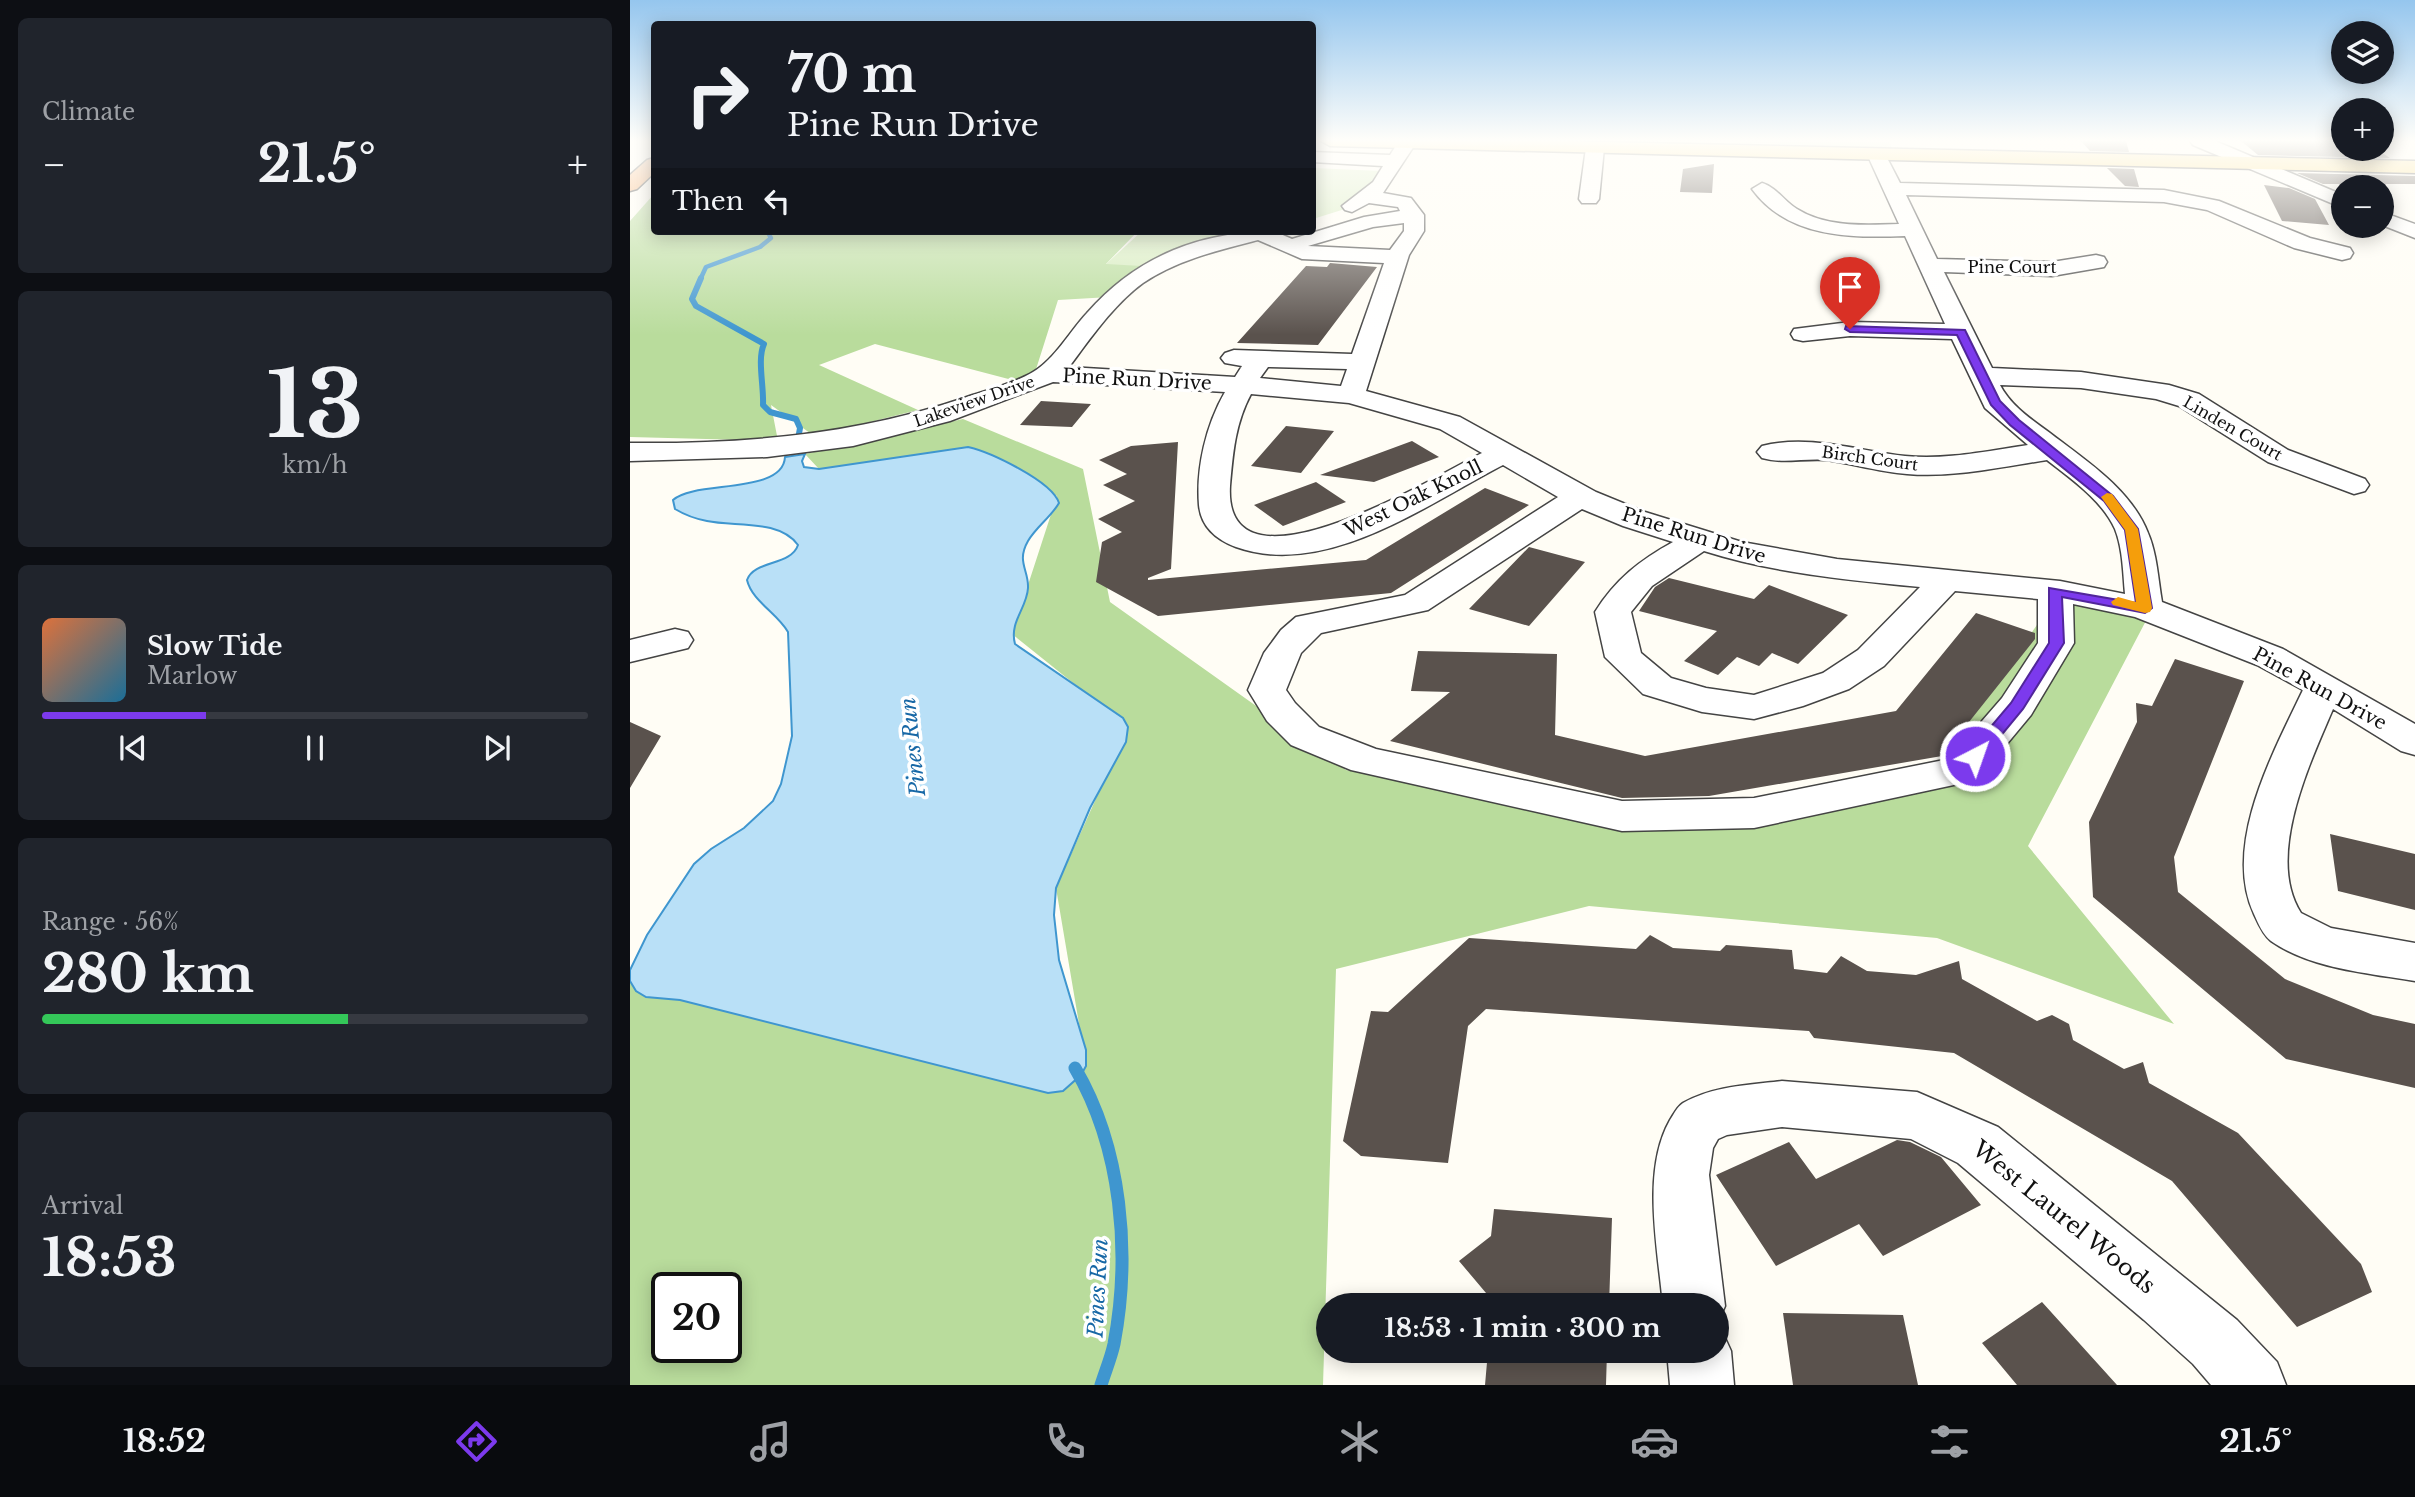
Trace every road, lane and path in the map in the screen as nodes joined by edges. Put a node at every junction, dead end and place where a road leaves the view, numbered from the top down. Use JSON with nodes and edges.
{"nodes":[{"id":1,"x":1352,"y":206,"type":"edge"},
{"id":2,"x":1407,"y":206,"type":"edge"},
{"id":3,"x":1780,"y":206,"type":"edge"},
{"id":4,"x":1899,"y":206,"type":"edge"},
{"id":5,"x":2214,"y":206,"type":"edge"},
{"id":6,"x":1414,"y":215,"type":"junction"},
{"id":7,"x":1316,"y":218,"type":"edge"},
{"id":8,"x":2394,"y":223,"type":"edge"},
{"id":9,"x":1316,"y":229,"type":"edge"},
{"id":10,"x":1910,"y":230,"type":"junction"},
{"id":11,"x":2415,"y":232,"type":"edge"},
{"id":12,"x":1271,"y":236,"type":"edge"},
{"id":13,"x":2342,"y":253,"type":"dead end"},
{"id":14,"x":1397,"y":257,"type":"junction"},
{"id":15,"x":2096,"y":262,"type":"dead end"},
{"id":16,"x":1927,"y":265,"type":"junction"},
{"id":17,"x":1961,"y":332,"type":"junction"},
{"id":18,"x":1803,"y":334,"type":"dead end"},
{"id":19,"x":1209,"y":357,"type":"dead end"},
{"id":20,"x":1260,"y":359,"type":"junction"},
{"id":21,"x":1362,"y":362,"type":"junction"},
{"id":22,"x":1048,"y":374,"type":"junction"},
{"id":23,"x":1984,"y":376,"type":"junction"},
{"id":24,"x":1243,"y":385,"type":"junction"},
{"id":25,"x":1351,"y":396,"type":"junction"},
{"id":26,"x":2052,"y":450,"type":"junction"},
{"id":27,"x":630,"y":452,"type":"edge"},
{"id":28,"x":1772,"y":452,"type":"dead end"},
{"id":29,"x":1504,"y":453,"type":"junction"},
{"id":30,"x":2354,"y":485,"type":"dead end"},
{"id":31,"x":1580,"y":496,"type":"junction"},
{"id":32,"x":1700,"y":540,"type":"junction"},
{"id":33,"x":1946,"y":580,"type":"junction"},
{"id":34,"x":2054,"y":591,"type":"junction"},
{"id":35,"x":2145,"y":608,"type":"junction"},
{"id":36,"x":675,"y":640,"type":"dead end"},
{"id":37,"x":630,"y":651,"type":"edge"},
{"id":38,"x":2324,"y":686,"type":"junction"},
{"id":39,"x":2415,"y":742,"type":"edge"},
{"id":40,"x":2415,"y":962,"type":"edge"},
{"id":41,"x":1693,"y":1293,"type":"edge"},
{"id":42,"x":1700,"y":1363,"type":"edge"},
{"id":43,"x":1702,"y":1385,"type":"edge"},
{"id":44,"x":2254,"y":1385,"type":"edge"}],
"edges":[{"from":1,"to":7,"type":"street"},
{"from":2,"to":6,"type":"street"},
{"from":3,"to":10,"type":"street"},
{"from":4,"to":10,"type":"street"},
{"from":5,"to":13,"type":"street"},
{"from":6,"to":9,"type":"street","name":"Lakeview Drive"},
{"from":6,"to":14,"type":"street"},
{"from":8,"to":11,"type":"street"},
{"from":10,"to":16,"type":"street"},
{"from":12,"to":14,"type":"street"},
{"from":12,"to":22,"type":"street","name":"Lakeview Drive"},
{"from":14,"to":21,"type":"street"},
{"from":15,"to":16,"type":"street","name":"Pine Court"},
{"from":16,"to":17,"type":"street"},
{"from":17,"to":18,"type":"street"},
{"from":17,"to":23,"type":"street"},
{"from":19,"to":20,"type":"street"},
{"from":20,"to":21,"type":"street"},
{"from":20,"to":24,"type":"street","name":"West Oak Knoll"},
{"from":21,"to":25,"type":"street"},
{"from":22,"to":24,"type":"street","name":"Pine Run Drive"},
{"from":22,"to":27,"type":"street","name":"Lakeview Drive"},
{"from":23,"to":26,"type":"street"},
{"from":23,"to":30,"type":"street","name":"Linden Court"},
{"from":24,"to":25,"type":"street","name":"Pine Run Drive"},
{"from":24,"to":29,"type":"street","name":"West Oak Knoll"},
{"from":25,"to":29,"type":"street","name":"Pine Run Drive"},
{"from":26,"to":28,"type":"street","name":"Birch Court"},
{"from":26,"to":35,"type":"street"},
{"from":29,"to":31,"type":"street","name":"Pine Run Drive"},
{"from":31,"to":32,"type":"street","name":"Pine Run Drive"},
{"from":31,"to":34,"type":"street"},
{"from":32,"to":33,"type":"street","name":"Pine Run Drive"},
{"from":32,"to":33,"type":"street"},
{"from":33,"to":34,"type":"street","name":"Pine Run Drive"},
{"from":34,"to":35,"type":"street","name":"Pine Run Drive"},
{"from":35,"to":38,"type":"street","name":"Pine Run Drive"},
{"from":36,"to":37,"type":"street"},
{"from":38,"to":39,"type":"street","name":"Pine Run Drive"},
{"from":38,"to":40,"type":"street"},
{"from":41,"to":44,"type":"street","name":"West Laurel Woods"},
{"from":42,"to":43,"type":"street"}]}
